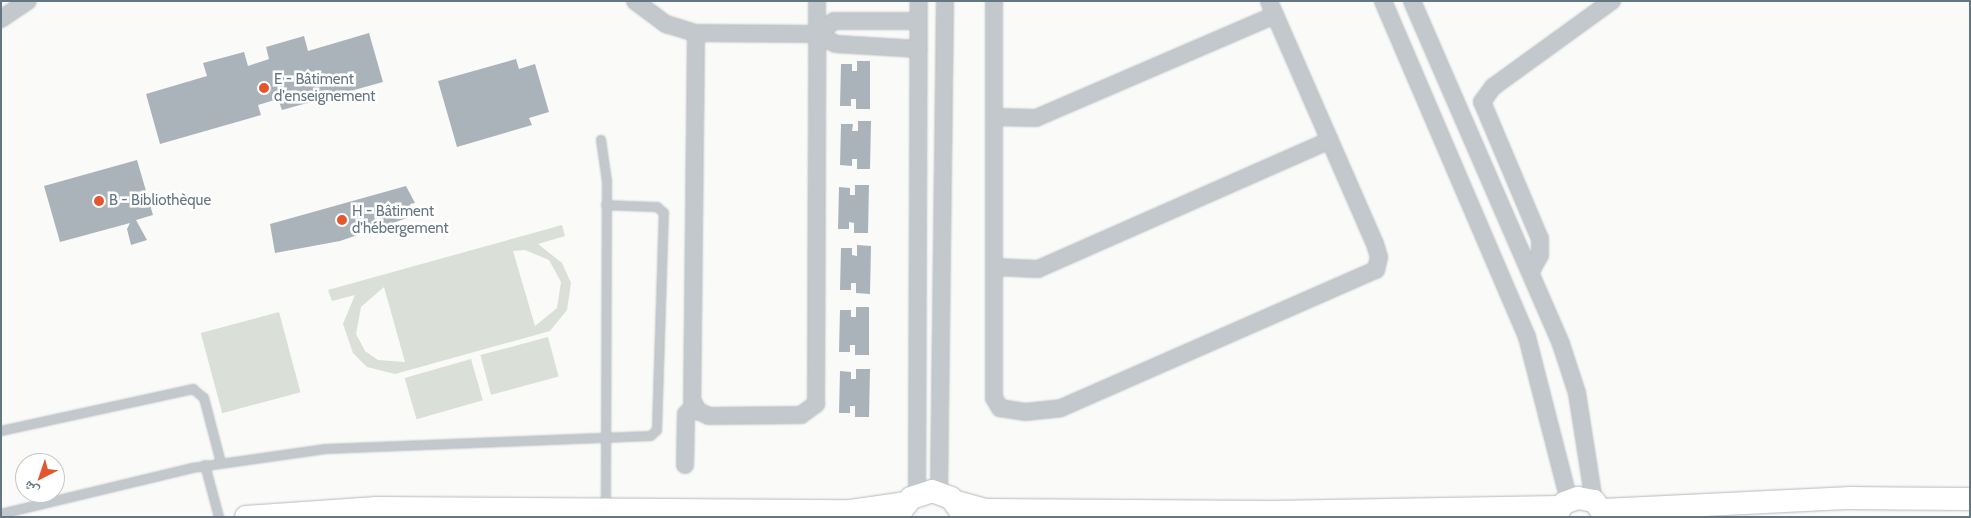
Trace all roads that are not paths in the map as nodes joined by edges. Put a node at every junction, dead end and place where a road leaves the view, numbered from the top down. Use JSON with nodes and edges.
{"nodes":[{"id":1,"x":28,"y":1,"type":"edge"},
{"id":2,"x":817,"y":1,"type":"edge"},
{"id":3,"x":919,"y":1,"type":"edge"},
{"id":4,"x":946,"y":1,"type":"edge"},
{"id":5,"x":994,"y":1,"type":"edge"},
{"id":6,"x":1383,"y":1,"type":"edge"},
{"id":7,"x":1412,"y":1,"type":"edge"},
{"id":8,"x":1612,"y":1,"type":"edge"},
{"id":9,"x":639,"y":2,"type":"edge"},
{"id":10,"x":1272,"y":8,"type":"edge"},
{"id":11,"x":1,"y":19,"type":"edge"},
{"id":12,"x":918,"y":21,"type":"junction"},
{"id":13,"x":696,"y":33,"type":"junction"},
{"id":14,"x":817,"y":34,"type":"junction"},
{"id":15,"x":919,"y":49,"type":"junction"},
{"id":16,"x":994,"y":117,"type":"junction"},
{"id":17,"x":601,"y":140,"type":"dead end"},
{"id":18,"x":1330,"y":140,"type":"junction"},
{"id":19,"x":606,"y":205,"type":"junction"},
{"id":20,"x":920,"y":243,"type":"junction"},
{"id":21,"x":942,"y":246,"type":"junction"},
{"id":22,"x":994,"y":267,"type":"junction"},
{"id":23,"x":1531,"y":271,"type":"junction"},
{"id":24,"x":694,"y":406,"type":"junction"},
{"id":25,"x":1,"y":431,"type":"edge"},
{"id":26,"x":605,"y":440,"type":"junction"},
{"id":27,"x":221,"y":463,"type":"junction"},
{"id":28,"x":205,"y":465,"type":"junction"},
{"id":29,"x":685,"y":465,"type":"dead end"},
{"id":30,"x":1970,"y":499,"type":"edge"},
{"id":31,"x":930,"y":504,"type":"edge"},
{"id":32,"x":606,"y":508,"type":"junction"},
{"id":33,"x":1561,"y":508,"type":"edge"},
{"id":34,"x":1601,"y":509,"type":"edge"},
{"id":35,"x":1,"y":514,"type":"edge"},
{"id":36,"x":219,"y":517,"type":"edge"},
{"id":37,"x":246,"y":517,"type":"edge"}],
"edges":[{"from":1,"to":11,"type":"street"},
{"from":2,"to":14,"type":"street"},
{"from":3,"to":12,"type":"street"},
{"from":4,"to":21,"type":"street"},
{"from":5,"to":16,"type":"street"},
{"from":6,"to":33,"type":"street"},
{"from":7,"to":23,"type":"street"},
{"from":8,"to":23,"type":"street"},
{"from":9,"to":13,"type":"street"},
{"from":10,"to":16,"type":"street"},
{"from":10,"to":18,"type":"street"},
{"from":12,"to":14,"type":"street"},
{"from":12,"to":15,"type":"street"},
{"from":13,"to":14,"type":"street"},
{"from":13,"to":24,"type":"street"},
{"from":14,"to":15,"type":"street"},
{"from":14,"to":24,"type":"street"},
{"from":15,"to":20,"type":"street"},
{"from":16,"to":22,"type":"street"},
{"from":17,"to":19,"type":"lane"},
{"from":18,"to":22,"type":"street"},
{"from":18,"to":22,"type":"street"},
{"from":19,"to":26,"type":"lane"},
{"from":19,"to":26,"type":"lane"},
{"from":20,"to":21,"type":"street"},
{"from":20,"to":31,"type":"street"},
{"from":21,"to":31,"type":"street"},
{"from":23,"to":34,"type":"street"},
{"from":24,"to":29,"type":"street"},
{"from":25,"to":27,"type":"lane"},
{"from":26,"to":27,"type":"lane"},
{"from":26,"to":32,"type":"lane"},
{"from":27,"to":28,"type":"lane"},
{"from":28,"to":35,"type":"lane"},
{"from":28,"to":36,"type":"lane"},
{"from":30,"to":34,"type":"main road"},
{"from":31,"to":32,"type":"main road"},
{"from":31,"to":33,"type":"main road"},
{"from":32,"to":37,"type":"main road"},
{"from":33,"to":34,"type":"main road"}]}
